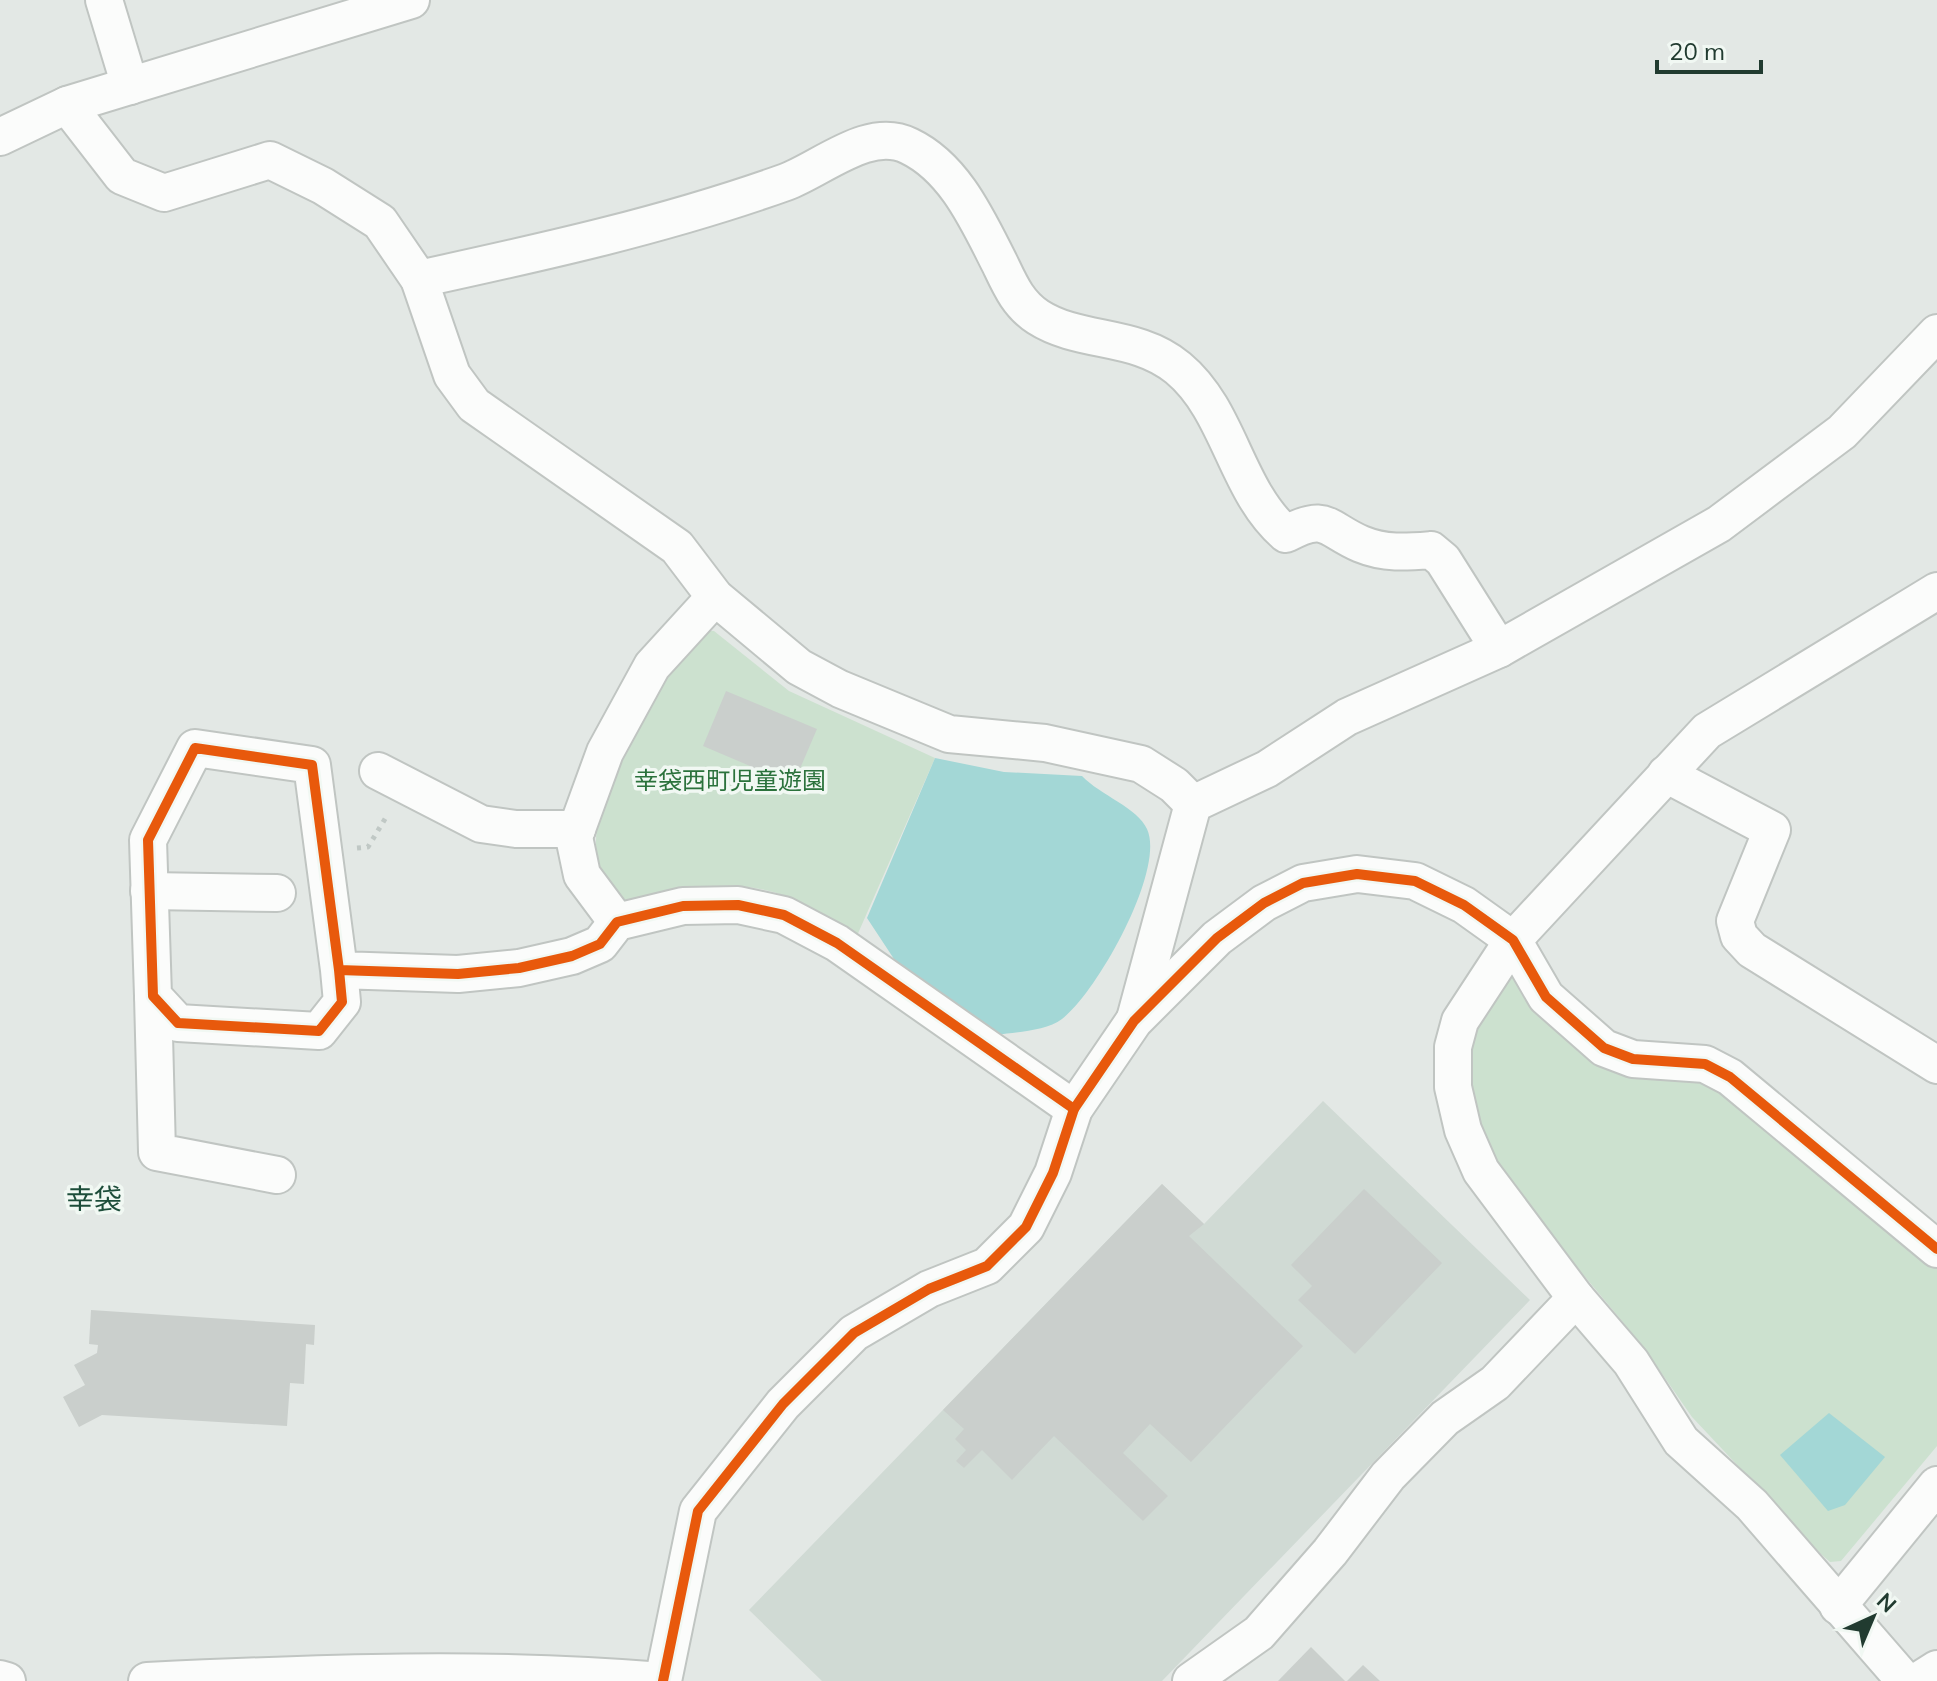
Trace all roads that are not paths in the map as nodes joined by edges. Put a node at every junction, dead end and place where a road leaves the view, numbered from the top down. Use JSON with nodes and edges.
{"nodes":[{"id":1,"x":104,"y":0,"type":"edge"},
{"id":2,"x":411,"y":0,"type":"edge"},
{"id":3,"x":341,"y":9,"type":"edge"},
{"id":4,"x":130,"y":86,"type":"junction"},
{"id":5,"x":67,"y":105,"type":"junction"},
{"id":6,"x":0,"y":137,"type":"edge"},
{"id":7,"x":419,"y":279,"type":"junction"},
{"id":8,"x":1937,"y":333,"type":"edge"},
{"id":9,"x":1937,"y":591,"type":"edge"},
{"id":10,"x":715,"y":597,"type":"junction"},
{"id":11,"x":1499,"y":649,"type":"junction"},
{"id":12,"x":1666,"y":774,"type":"junction"},
{"id":13,"x":391,"y":779,"type":"road end"},
{"id":14,"x":1193,"y":804,"type":"junction"},
{"id":15,"x":577,"y":829,"type":"junction"},
{"id":16,"x":149,"y":891,"type":"junction"},
{"id":17,"x":277,"y":893,"type":"dead end"},
{"id":18,"x":617,"y":922,"type":"junction"},
{"id":19,"x":1513,"y":940,"type":"junction"},
{"id":20,"x":339,"y":970,"type":"junction"},
{"id":21,"x":153,"y":996,"type":"junction"},
{"id":22,"x":1134,"y":1021,"type":"junction"},
{"id":23,"x":1937,"y":1065,"type":"edge"},
{"id":24,"x":1074,"y":1109,"type":"junction"},
{"id":25,"x":277,"y":1175,"type":"dead end"},
{"id":26,"x":1937,"y":1249,"type":"edge"},
{"id":27,"x":1576,"y":1298,"type":"junction"},
{"id":28,"x":1937,"y":1485,"type":"edge"},
{"id":29,"x":1838,"y":1606,"type":"junction"},
{"id":30,"x":1937,"y":1669,"type":"edge"},
{"id":31,"x":374,"y":1676,"type":"edge"},
{"id":32,"x":0,"y":1679,"type":"edge"},
{"id":33,"x":7,"y":1681,"type":"edge"},
{"id":34,"x":147,"y":1681,"type":"edge"},
{"id":35,"x":662,"y":1681,"type":"edge"},
{"id":36,"x":1191,"y":1681,"type":"edge"},
{"id":37,"x":1905,"y":1681,"type":"edge"},
{"id":38,"x":1918,"y":1681,"type":"edge"}],
"edges":[{"from":1,"to":4,"type":"street"},
{"from":2,"to":3,"type":"street"},
{"from":3,"to":4,"type":"street"},
{"from":4,"to":5,"type":"street"},
{"from":5,"to":6,"type":"street"},
{"from":5,"to":7,"type":"street"},
{"from":7,"to":10,"type":"street"},
{"from":7,"to":11,"type":"street"},
{"from":8,"to":11,"type":"street"},
{"from":9,"to":12,"type":"street"},
{"from":10,"to":14,"type":"street"},
{"from":10,"to":15,"type":"street"},
{"from":11,"to":14,"type":"street"},
{"from":12,"to":19,"type":"street"},
{"from":12,"to":23,"type":"street"},
{"from":13,"to":15,"type":"street"},
{"from":14,"to":22,"type":"street"},
{"from":15,"to":18,"type":"street"},
{"from":16,"to":17,"type":"street"},
{"from":16,"to":20,"type":"street"},
{"from":16,"to":21,"type":"street"},
{"from":18,"to":20,"type":"street"},
{"from":18,"to":24,"type":"street"},
{"from":19,"to":22,"type":"street"},
{"from":19,"to":26,"type":"street"},
{"from":19,"to":27,"type":"street"},
{"from":20,"to":21,"type":"street"},
{"from":21,"to":25,"type":"street"},
{"from":22,"to":24,"type":"street"},
{"from":24,"to":35,"type":"street"},
{"from":27,"to":29,"type":"street"},
{"from":27,"to":36,"type":"street"},
{"from":28,"to":29,"type":"street"},
{"from":29,"to":37,"type":"street"},
{"from":30,"to":38,"type":"street"},
{"from":31,"to":34,"type":"street"},
{"from":31,"to":35,"type":"street"},
{"from":32,"to":33,"type":"street"}]}
